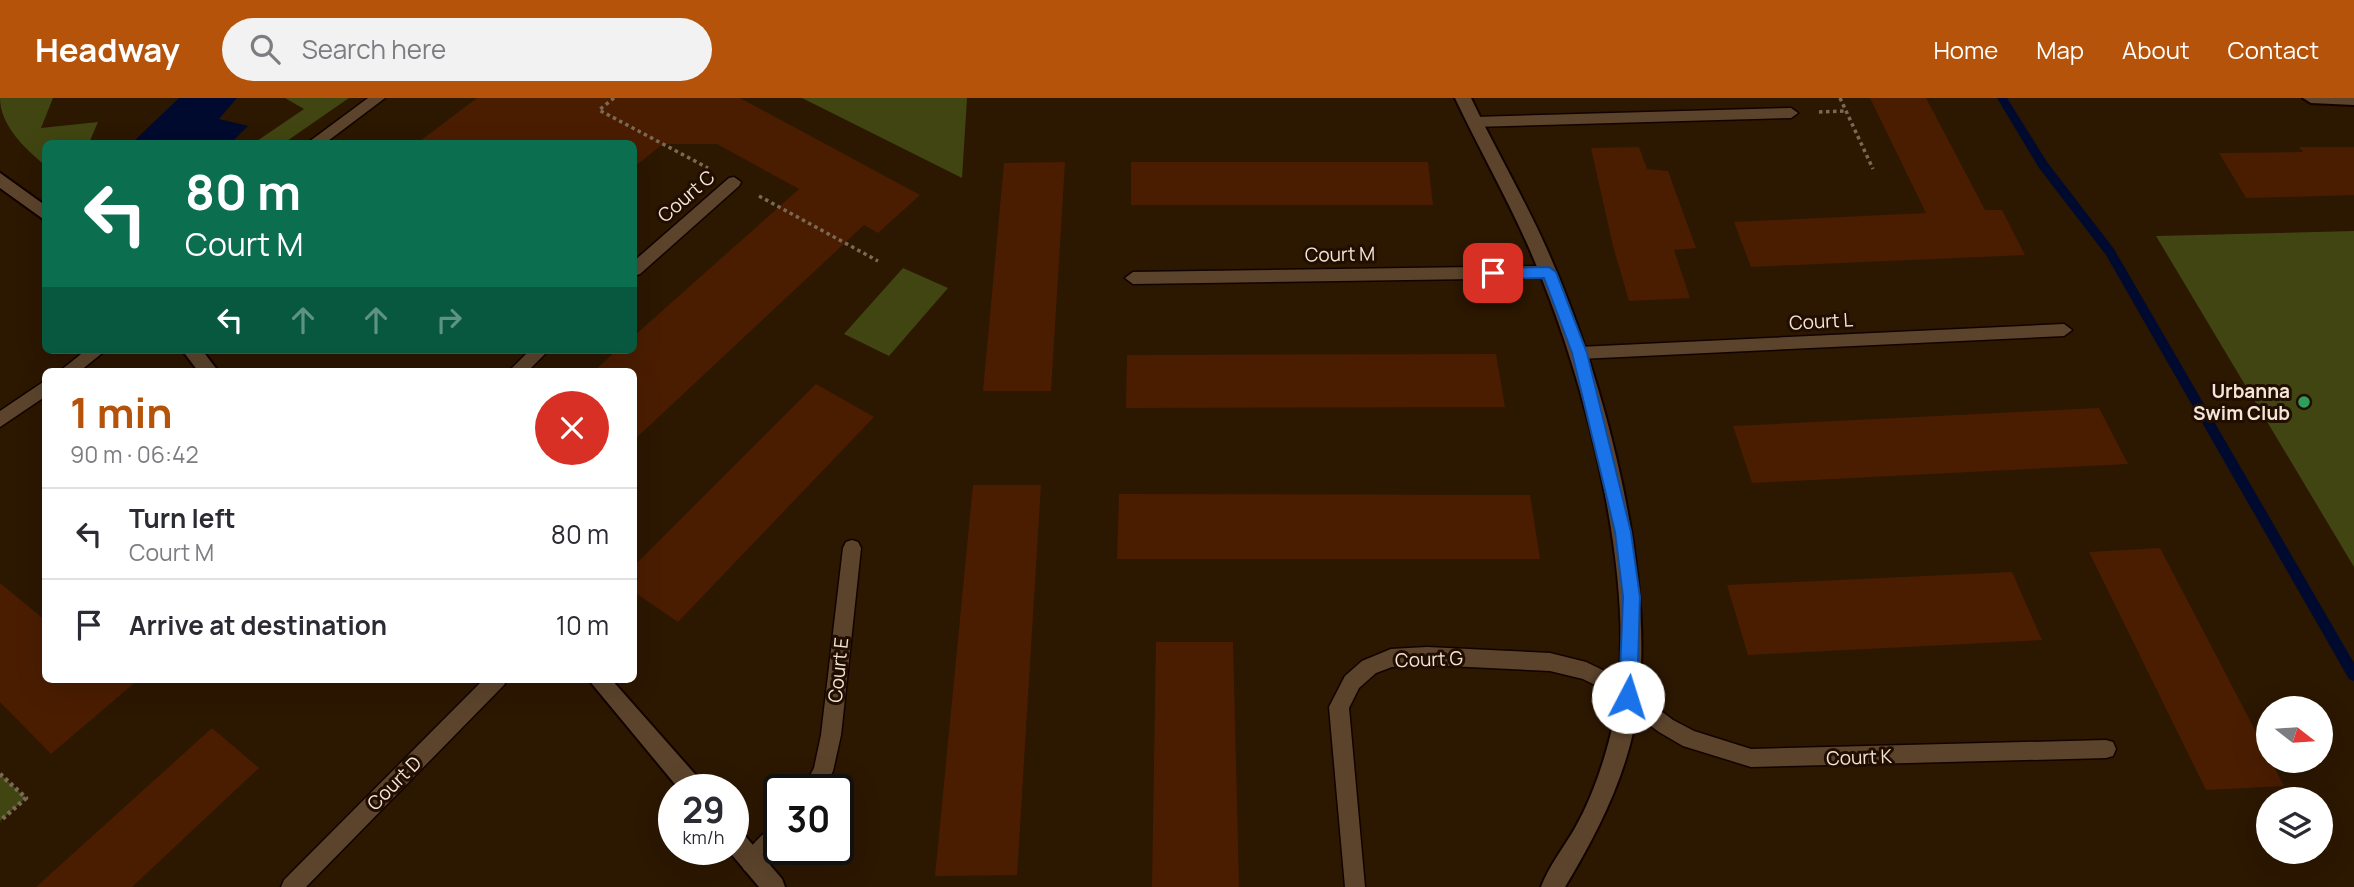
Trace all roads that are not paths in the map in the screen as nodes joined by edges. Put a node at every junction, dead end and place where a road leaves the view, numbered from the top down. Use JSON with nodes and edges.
{"nodes":[{"id":1,"x":377,"y":98,"type":"edge"},
{"id":2,"x":1463,"y":98,"type":"edge"},
{"id":3,"x":2311,"y":98,"type":"edge"},
{"id":4,"x":2354,"y":100,"type":"edge"},
{"id":5,"x":1791,"y":113,"type":"dead end"},
{"id":6,"x":1474,"y":122,"type":"junction"},
{"id":7,"x":319,"y":140,"type":"edge"},
{"id":8,"x":0,"y":180,"type":"edge"},
{"id":9,"x":734,"y":182,"type":"dead end"},
{"id":10,"x":42,"y":212,"type":"edge"},
{"id":11,"x":637,"y":267,"type":"edge"},
{"id":12,"x":1549,"y":272,"type":"junction"},
{"id":13,"x":1133,"y":278,"type":"dead end"},
{"id":14,"x":2064,"y":330,"type":"dead end"},
{"id":15,"x":1579,"y":353,"type":"junction"},
{"id":16,"x":92,"y":354,"type":"edge"},
{"id":17,"x":194,"y":354,"type":"edge"},
{"id":18,"x":536,"y":354,"type":"edge"},
{"id":19,"x":72,"y":368,"type":"edge"},
{"id":20,"x":206,"y":368,"type":"edge"},
{"id":21,"x":520,"y":368,"type":"edge"},
{"id":22,"x":42,"y":390,"type":"edge"},
{"id":23,"x":0,"y":420,"type":"edge"},
{"id":24,"x":852,"y":548,"type":"dead end"},
{"id":25,"x":493,"y":683,"type":"edge"},
{"id":26,"x":601,"y":683,"type":"edge"},
{"id":27,"x":1628,"y":697,"type":"junction"},
{"id":28,"x":2106,"y":749,"type":"dead end"},
{"id":29,"x":680,"y":774,"type":"edge"},
{"id":30,"x":821,"y":774,"type":"edge"},
{"id":31,"x":763,"y":850,"type":"edge"},
{"id":32,"x":749,"y":860,"type":"edge"},
{"id":33,"x":751,"y":863,"type":"junction"},
{"id":34,"x":291,"y":887,"type":"edge"},
{"id":35,"x":774,"y":887,"type":"edge"},
{"id":36,"x":1355,"y":887,"type":"edge"},
{"id":37,"x":1552,"y":887,"type":"edge"}],
"edges":[{"from":1,"to":7,"type":"lane"},
{"from":2,"to":6,"type":"street"},
{"from":3,"to":4,"type":"street"},
{"from":5,"to":6,"type":"lane"},
{"from":6,"to":12,"type":"street"},
{"from":8,"to":10,"type":"street"},
{"from":9,"to":11,"type":"lane","name":"Court C"},
{"from":12,"to":13,"type":"lane","name":"Court M"},
{"from":12,"to":15,"type":"street"},
{"from":14,"to":15,"type":"lane","name":"Court L"},
{"from":15,"to":27,"type":"street"},
{"from":16,"to":19,"type":"lane"},
{"from":17,"to":20,"type":"street"},
{"from":18,"to":21,"type":"lane"},
{"from":22,"to":23,"type":"lane"},
{"from":24,"to":30,"type":"lane","name":"Court E"},
{"from":25,"to":34,"type":"lane","name":"Court D"},
{"from":26,"to":29,"type":"street"},
{"from":27,"to":28,"type":"lane","name":"Court K"},
{"from":27,"to":36,"type":"lane","name":"Court G"},
{"from":27,"to":37,"type":"street"},
{"from":31,"to":33,"type":"lane"},
{"from":32,"to":33,"type":"street"},
{"from":33,"to":35,"type":"street"}]}
